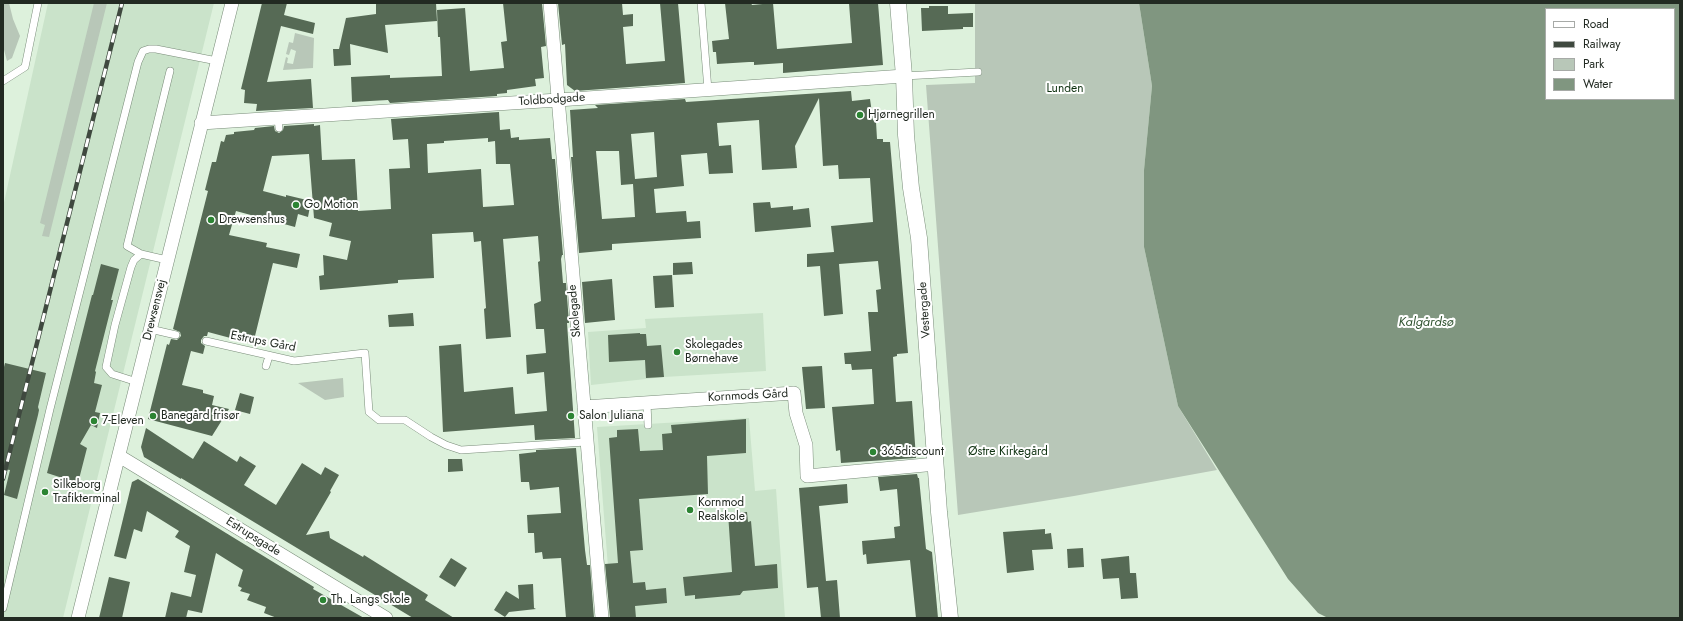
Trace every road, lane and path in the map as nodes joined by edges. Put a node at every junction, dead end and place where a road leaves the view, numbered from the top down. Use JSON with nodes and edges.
{"nodes":[{"id":1,"x":38,"y":3,"type":"edge"},
{"id":2,"x":232,"y":3,"type":"edge"},
{"id":3,"x":550,"y":3,"type":"edge"},
{"id":4,"x":702,"y":3,"type":"edge"},
{"id":5,"x":898,"y":3,"type":"edge"},
{"id":6,"x":217,"y":61,"type":"junction"},
{"id":7,"x":170,"y":71,"type":"dead end"},
{"id":8,"x":978,"y":72,"type":"dead end"},
{"id":9,"x":904,"y":76,"type":"junction"},
{"id":10,"x":3,"y":81,"type":"edge"},
{"id":11,"x":708,"y":90,"type":"junction"},
{"id":12,"x":558,"y":100,"type":"junction"},
{"id":13,"x":201,"y":123,"type":"junction"},
{"id":14,"x":141,"y":254,"type":"junction"},
{"id":15,"x":167,"y":260,"type":"junction"},
{"id":16,"x":150,"y":329,"type":"junction"},
{"id":17,"x":176,"y":335,"type":"dead end"},
{"id":18,"x":206,"y":341,"type":"dead end"},
{"id":19,"x":269,"y":356,"type":"junction"},
{"id":20,"x":266,"y":366,"type":"dead end"},
{"id":21,"x":137,"y":382,"type":"junction"},
{"id":22,"x":647,"y":404,"type":"junction"},
{"id":23,"x":584,"y":408,"type":"junction"},
{"id":24,"x":648,"y":424,"type":"dead end"},
{"id":25,"x":586,"y":442,"type":"junction"},
{"id":26,"x":119,"y":456,"type":"junction"},
{"id":27,"x":936,"y":464,"type":"junction"},
{"id":28,"x":3,"y":608,"type":"edge"},
{"id":29,"x":78,"y":618,"type":"edge"},
{"id":30,"x":386,"y":618,"type":"edge"},
{"id":31,"x":602,"y":618,"type":"edge"},
{"id":32,"x":950,"y":618,"type":"edge"}],
"edges":[{"from":1,"to":10,"type":"lane"},
{"from":2,"to":6,"type":"street","name":"Drewsensvej"},
{"from":3,"to":12,"type":"street","name":"Skolegade"},
{"from":4,"to":11,"type":"lane"},
{"from":5,"to":9,"type":"street","name":"Vestergade"},
{"from":6,"to":13,"type":"street","name":"Drewsensvej"},
{"from":6,"to":28,"type":"lane"},
{"from":7,"to":14,"type":"lane"},
{"from":8,"to":9,"type":"lane"},
{"from":9,"to":11,"type":"street","name":"Toldbodgade"},
{"from":9,"to":27,"type":"street","name":"Vestergade"},
{"from":11,"to":12,"type":"street","name":"Toldbodgade"},
{"from":12,"to":13,"type":"street","name":"Toldbodgade"},
{"from":12,"to":23,"type":"street","name":"Skolegade"},
{"from":13,"to":15,"type":"street","name":"Drewsensvej"},
{"from":14,"to":15,"type":"lane"},
{"from":14,"to":21,"type":"lane"},
{"from":15,"to":16,"type":"street","name":"Drewsensvej"},
{"from":16,"to":17,"type":"lane"},
{"from":16,"to":21,"type":"street","name":"Drewsensvej"},
{"from":18,"to":19,"type":"lane","name":"Estrups Gård"},
{"from":19,"to":20,"type":"lane"},
{"from":19,"to":25,"type":"lane","name":"Estrups Gård"},
{"from":21,"to":26,"type":"street","name":"Drewsensvej"},
{"from":22,"to":23,"type":"street","name":"Kornmods Gård"},
{"from":22,"to":24,"type":"lane"},
{"from":22,"to":27,"type":"street","name":"Kornmods Gård"},
{"from":23,"to":25,"type":"street","name":"Skolegade"},
{"from":25,"to":31,"type":"street","name":"Skolegade"},
{"from":26,"to":29,"type":"street","name":"Drewsensvej"},
{"from":26,"to":30,"type":"street","name":"Estrupsgade"},
{"from":27,"to":32,"type":"street","name":"Vestergade"}]}
